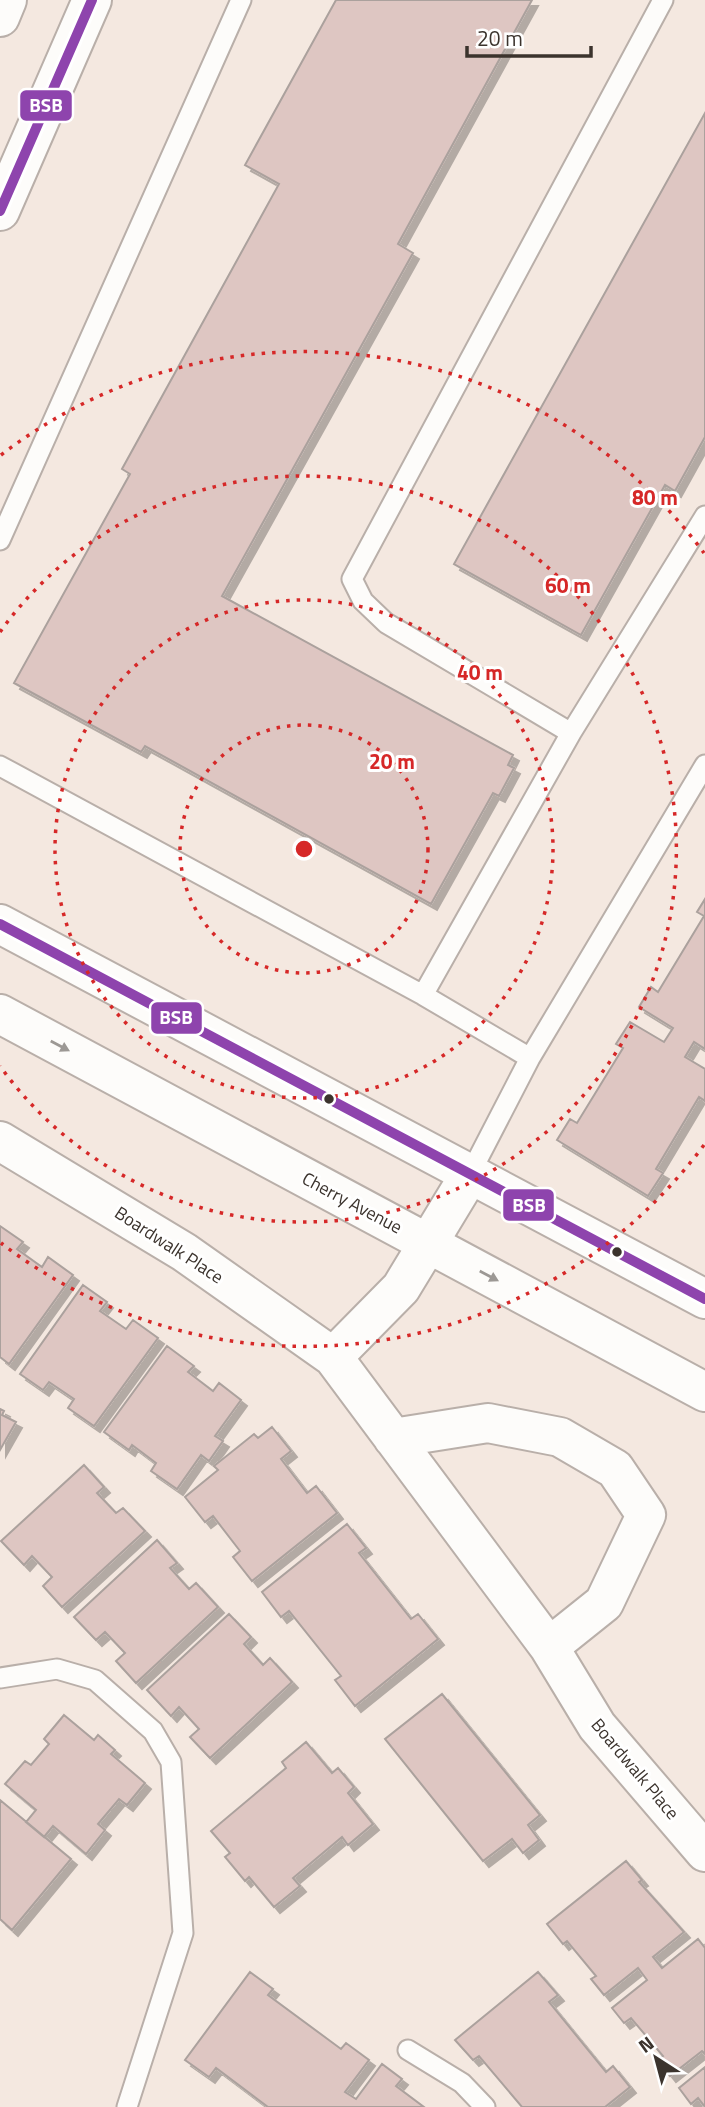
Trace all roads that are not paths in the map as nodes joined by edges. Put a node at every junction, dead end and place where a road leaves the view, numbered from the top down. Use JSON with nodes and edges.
{"nodes":[{"id":1,"x":7,"y":0,"type":"edge"},
{"id":2,"x":92,"y":0,"type":"edge"},
{"id":3,"x":241,"y":0,"type":"edge"},
{"id":4,"x":663,"y":0,"type":"edge"},
{"id":5,"x":0,"y":17,"type":"edge"},
{"id":6,"x":0,"y":211,"type":"edge"},
{"id":7,"x":705,"y":516,"type":"edge"},
{"id":8,"x":0,"y":540,"type":"edge"},
{"id":9,"x":571,"y":733,"type":"junction"},
{"id":10,"x":705,"y":765,"type":"edge"},
{"id":11,"x":0,"y":766,"type":"edge"},
{"id":12,"x":0,"y":924,"type":"edge"},
{"id":13,"x":423,"y":995,"type":"junction"},
{"id":14,"x":0,"y":1014,"type":"edge"},
{"id":15,"x":530,"y":1058,"type":"junction"},
{"id":16,"x":0,"y":1141,"type":"edge"},
{"id":17,"x":470,"y":1174,"type":"junction"},
{"id":18,"x":429,"y":1244,"type":"junction"},
{"id":19,"x":705,"y":1299,"type":"edge"},
{"id":20,"x":333,"y":1357,"type":"junction"},
{"id":21,"x":705,"y":1392,"type":"edge"},
{"id":22,"x":393,"y":1438,"type":"junction"},
{"id":23,"x":549,"y":1647,"type":"junction"},
{"id":24,"x":0,"y":1678,"type":"edge"},
{"id":25,"x":705,"y":1852,"type":"edge"},
{"id":26,"x":408,"y":2050,"type":"dead end"},
{"id":27,"x":127,"y":2107,"type":"edge"},
{"id":28,"x":485,"y":2107,"type":"edge"}],
"edges":[{"from":1,"to":5,"type":"street"},
{"from":2,"to":6,"type":"street"},
{"from":3,"to":8,"type":"lane"},
{"from":4,"to":9,"type":"lane"},
{"from":7,"to":9,"type":"lane"},
{"from":9,"to":13,"type":"lane"},
{"from":10,"to":15,"type":"lane"},
{"from":11,"to":13,"type":"lane"},
{"from":12,"to":17,"type":"street"},
{"from":13,"to":15,"type":"lane"},
{"from":14,"to":18,"type":"street","name":"Cherry Avenue","one_way":true},
{"from":15,"to":17,"type":"lane"},
{"from":16,"to":20,"type":"street","name":"Boardwalk Place"},
{"from":17,"to":18,"type":"street"},
{"from":17,"to":19,"type":"street"},
{"from":18,"to":20,"type":"street"},
{"from":18,"to":21,"type":"street","name":"Cherry Avenue","one_way":true},
{"from":20,"to":22,"type":"street","name":"Boardwalk Place"},
{"from":22,"to":23,"type":"street","name":"Boardwalk Place"},
{"from":22,"to":23,"type":"street"},
{"from":23,"to":25,"type":"street","name":"Boardwalk Place"},
{"from":24,"to":27,"type":"lane"},
{"from":26,"to":28,"type":"lane"}]}
